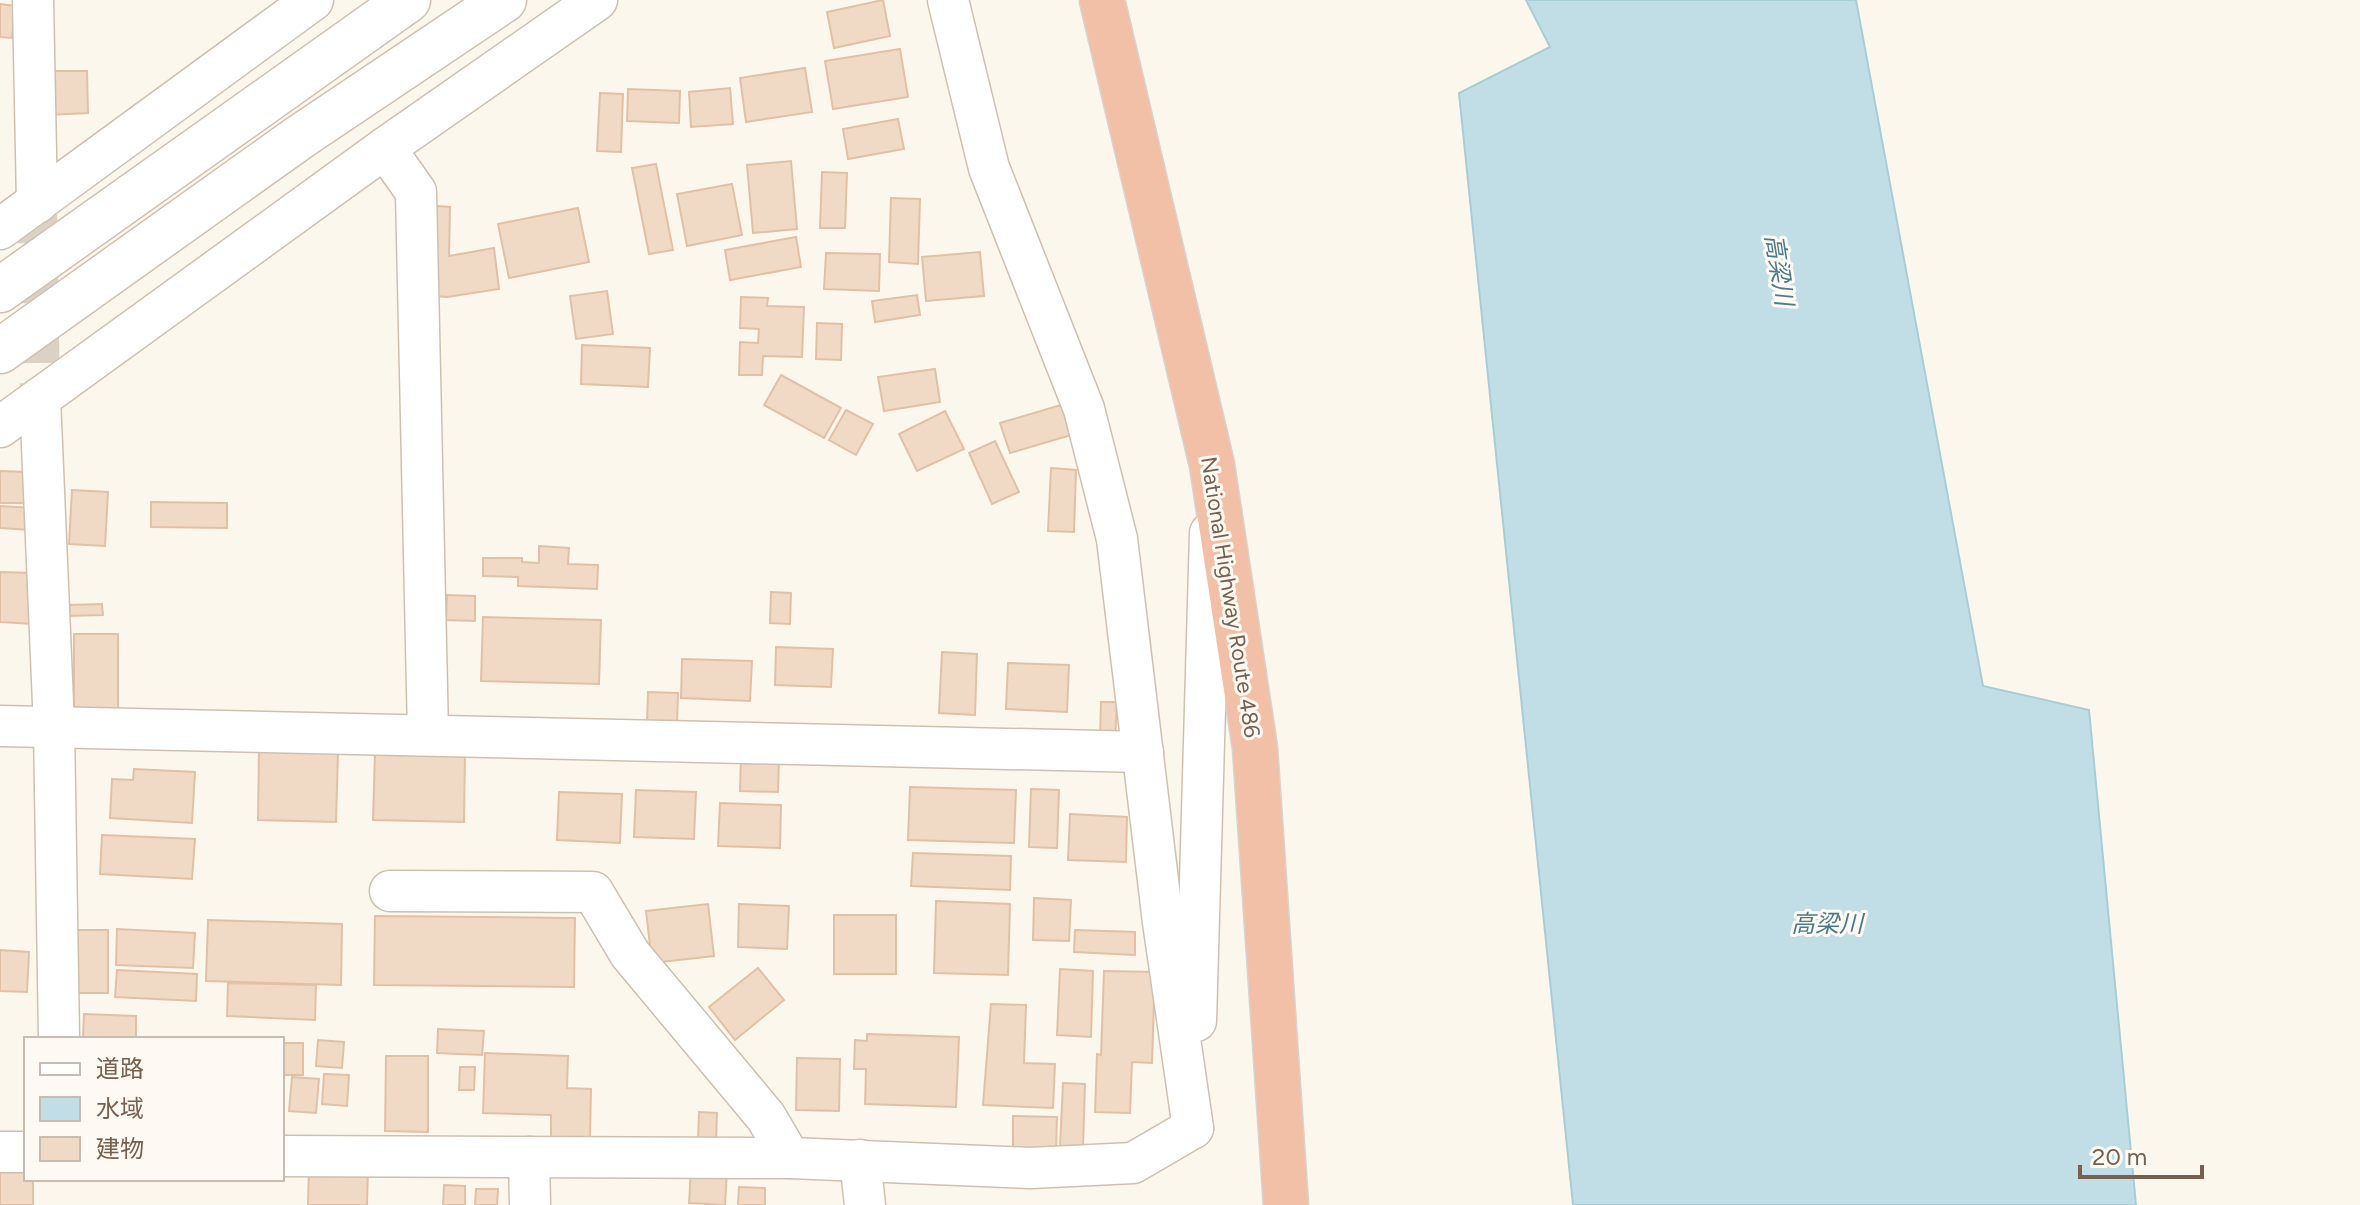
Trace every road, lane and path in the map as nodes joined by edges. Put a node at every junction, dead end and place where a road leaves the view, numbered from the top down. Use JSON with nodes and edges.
{"nodes":[{"id":1,"x":33,"y":0,"type":"edge"},
{"id":2,"x":313,"y":0,"type":"edge"},
{"id":3,"x":408,"y":0,"type":"edge"},
{"id":4,"x":504,"y":0,"type":"edge"},
{"id":5,"x":597,"y":0,"type":"edge"},
{"id":6,"x":948,"y":0,"type":"edge"},
{"id":7,"x":1102,"y":0,"type":"edge"},
{"id":8,"x":385,"y":148,"type":"junction"},
{"id":9,"x":37,"y":203,"type":"junction"},
{"id":10,"x":0,"y":229,"type":"edge"},
{"id":11,"x":0,"y":290,"type":"edge"},
{"id":12,"x":0,"y":351,"type":"edge"},
{"id":13,"x":40,"y":398,"type":"junction"},
{"id":14,"x":0,"y":427,"type":"edge"},
{"id":15,"x":1212,"y":465,"type":"junction"},
{"id":16,"x":0,"y":726,"type":"edge"},
{"id":17,"x":54,"y":727,"type":"junction"},
{"id":18,"x":428,"y":734,"type":"junction"},
{"id":19,"x":1143,"y":752,"type":"junction"},
{"id":20,"x":390,"y":891,"type":"dead end"},
{"id":21,"x":59,"y":1037,"type":"edge"},
{"id":22,"x":1193,"y":1128,"type":"junction"},
{"id":23,"x":0,"y":1152,"type":"edge"},
{"id":24,"x":24,"y":1152,"type":"edge"},
{"id":25,"x":284,"y":1156,"type":"edge"},
{"id":26,"x":529,"y":1157,"type":"junction"},
{"id":27,"x":790,"y":1158,"type":"junction"},
{"id":28,"x":860,"y":1160,"type":"junction"},
{"id":29,"x":530,"y":1205,"type":"edge"},
{"id":30,"x":865,"y":1205,"type":"edge"},
{"id":31,"x":1286,"y":1205,"type":"edge"}],
"edges":[{"from":1,"to":9,"type":"street"},
{"from":2,"to":9,"type":"street"},
{"from":3,"to":11,"type":"street"},
{"from":4,"to":12,"type":"street"},
{"from":5,"to":8,"type":"street"},
{"from":6,"to":19,"type":"street"},
{"from":7,"to":15,"type":"highway","name":"National Highway Route 486"},
{"from":8,"to":13,"type":"street"},
{"from":8,"to":18,"type":"street"},
{"from":9,"to":10,"type":"street"},
{"from":13,"to":14,"type":"street"},
{"from":13,"to":17,"type":"street"},
{"from":15,"to":22,"type":"street"},
{"from":15,"to":31,"type":"highway","name":"National Highway Route 486"},
{"from":16,"to":17,"type":"street"},
{"from":17,"to":18,"type":"street"},
{"from":17,"to":21,"type":"street"},
{"from":18,"to":19,"type":"street"},
{"from":19,"to":22,"type":"street"},
{"from":20,"to":27,"type":"street"},
{"from":22,"to":28,"type":"street"},
{"from":23,"to":24,"type":"street"},
{"from":25,"to":26,"type":"street"},
{"from":26,"to":27,"type":"street"},
{"from":26,"to":29,"type":"street"},
{"from":27,"to":28,"type":"street"},
{"from":28,"to":30,"type":"street"}]}
